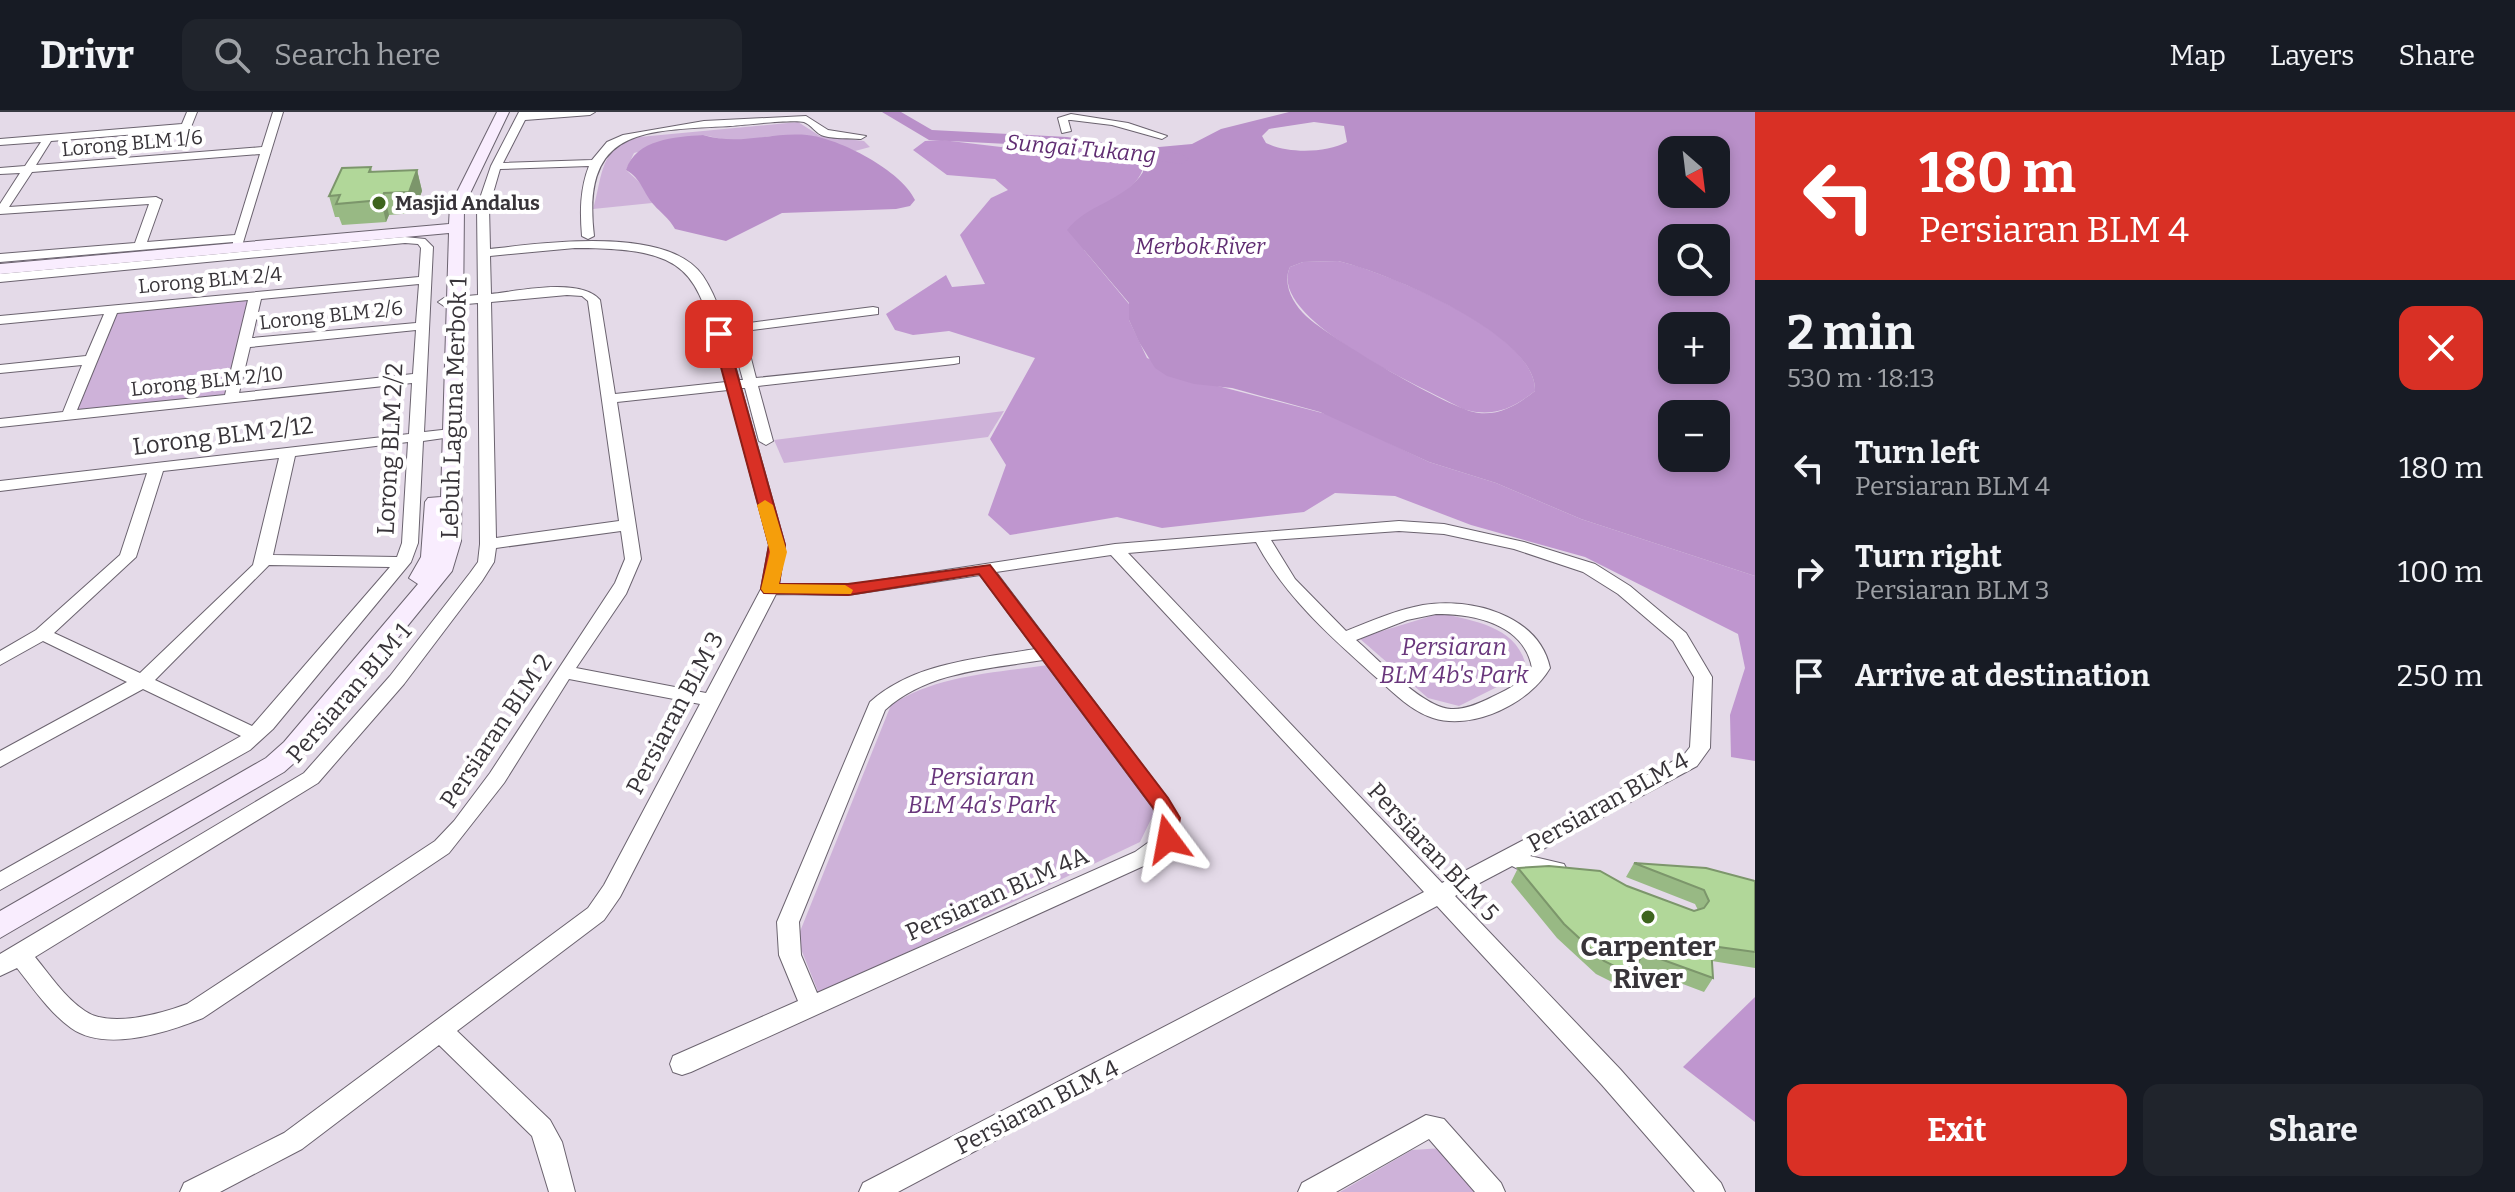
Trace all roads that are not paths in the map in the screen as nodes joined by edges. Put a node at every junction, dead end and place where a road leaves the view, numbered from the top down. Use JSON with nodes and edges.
{"nodes":[{"id":1,"x":192,"y":112,"type":"edge"},
{"id":2,"x":278,"y":112,"type":"edge"},
{"id":3,"x":494,"y":112,"type":"edge"},
{"id":4,"x":503,"y":112,"type":"edge"},
{"id":5,"x":590,"y":112,"type":"edge"},
{"id":6,"x":523,"y":115,"type":"edge"},
{"id":7,"x":1109,"y":118,"type":"edge"},
{"id":8,"x":1066,"y":131,"type":"dead end"},
{"id":9,"x":861,"y":136,"type":"dead end"},
{"id":10,"x":1162,"y":136,"type":"dead end"},
{"id":11,"x":48,"y":138,"type":"junction"},
{"id":12,"x":0,"y":142,"type":"edge"},
{"id":13,"x":265,"y":154,"type":"junction"},
{"id":14,"x":596,"y":163,"type":"junction"},
{"id":15,"x":496,"y":166,"type":"junction"},
{"id":16,"x":0,"y":171,"type":"edge"},
{"id":17,"x":26,"y":173,"type":"junction"},
{"id":18,"x":0,"y":179,"type":"edge"},
{"id":19,"x":1,"y":211,"type":"edge"},
{"id":20,"x":452,"y":226,"type":"junction"},
{"id":21,"x":588,"y":236,"type":"dead end"},
{"id":22,"x":239,"y":239,"type":"junction"},
{"id":23,"x":140,"y":245,"type":"junction"},
{"id":24,"x":482,"y":253,"type":"junction"},
{"id":25,"x":0,"y":264,"type":"edge"},
{"id":26,"x":0,"y":278,"type":"edge"},
{"id":27,"x":424,"y":280,"type":"junction"},
{"id":28,"x":255,"y":296,"type":"junction"},
{"id":29,"x":484,"y":298,"type":"junction"},
{"id":30,"x":450,"y":302,"type":"junction"},
{"id":31,"x":112,"y":309,"type":"junction"},
{"id":32,"x":873,"y":311,"type":"dead end"},
{"id":33,"x":0,"y":320,"type":"edge"},
{"id":34,"x":421,"y":326,"type":"junction"},
{"id":35,"x":245,"y":343,"type":"junction"},
{"id":36,"x":91,"y":360,"type":"junction"},
{"id":37,"x":954,"y":360,"type":"dead end"},
{"id":38,"x":0,"y":369,"type":"edge"},
{"id":39,"x":418,"y":378,"type":"junction"},
{"id":40,"x":742,"y":384,"type":"junction"},
{"id":41,"x":231,"y":398,"type":"junction"},
{"id":42,"x":610,"y":399,"type":"junction"},
{"id":43,"x":68,"y":416,"type":"junction"},
{"id":44,"x":0,"y":423,"type":"edge"},
{"id":45,"x":435,"y":435,"type":"junction"},
{"id":46,"x":766,"y":441,"type":"dead end"},
{"id":47,"x":288,"y":452,"type":"junction"},
{"id":48,"x":156,"y":468,"type":"junction"},
{"id":49,"x":0,"y":486,"type":"edge"},
{"id":50,"x":629,"y":525,"type":"junction"},
{"id":51,"x":1261,"y":536,"type":"junction"},
{"id":52,"x":488,"y":544,"type":"junction"},
{"id":53,"x":1115,"y":549,"type":"junction"},
{"id":54,"x":264,"y":560,"type":"junction"},
{"id":55,"x":403,"y":562,"type":"junction"},
{"id":56,"x":984,"y":568,"type":"junction"},
{"id":57,"x":770,"y":589,"type":"junction"},
{"id":58,"x":42,"y":634,"type":"junction"},
{"id":59,"x":1346,"y":637,"type":"junction"},
{"id":60,"x":1047,"y":653,"type":"junction"},
{"id":61,"x":0,"y":659,"type":"edge"},
{"id":62,"x":564,"y":672,"type":"junction"},
{"id":63,"x":143,"y":681,"type":"junction"},
{"id":64,"x":711,"y":700,"type":"junction"},
{"id":65,"x":255,"y":735,"type":"junction"},
{"id":66,"x":0,"y":760,"type":"edge"},
{"id":67,"x":1510,"y":855,"type":"junction"},
{"id":68,"x":1584,"y":872,"type":"edge"},
{"id":69,"x":0,"y":882,"type":"edge"},
{"id":70,"x":1437,"y":894,"type":"junction"},
{"id":71,"x":0,"y":909,"type":"edge"},
{"id":72,"x":0,"y":926,"type":"edge"},
{"id":73,"x":19,"y":954,"type":"junction"},
{"id":74,"x":0,"y":966,"type":"edge"},
{"id":75,"x":812,"y":1007,"type":"junction"},
{"id":76,"x":442,"y":1032,"type":"junction"},
{"id":77,"x":682,"y":1064,"type":"dead end"},
{"id":78,"x":193,"y":1192,"type":"edge"},
{"id":79,"x":562,"y":1192,"type":"edge"},
{"id":80,"x":872,"y":1192,"type":"edge"},
{"id":81,"x":1311,"y":1192,"type":"edge"},
{"id":82,"x":1492,"y":1192,"type":"edge"},
{"id":83,"x":1712,"y":1192,"type":"edge"}],
"edges":[{"from":1,"to":11,"type":"street"},
{"from":2,"to":13,"type":"street"},
{"from":3,"to":20,"type":"street","name":"Lebuh Laguna Merbok 1"},
{"from":4,"to":20,"type":"street","name":"Lebuh Laguna Merbok 1"},
{"from":5,"to":6,"type":"street"},
{"from":6,"to":15,"type":"street"},
{"from":7,"to":8,"type":"street"},
{"from":7,"to":10,"type":"street"},
{"from":9,"to":14,"type":"street"},
{"from":11,"to":12,"type":"street"},
{"from":11,"to":17,"type":"street"},
{"from":13,"to":17,"type":"street","name":"Lorong BLM 1/6"},
{"from":13,"to":22,"type":"street"},
{"from":14,"to":15,"type":"street"},
{"from":14,"to":21,"type":"street"},
{"from":15,"to":24,"type":"street"},
{"from":16,"to":17,"type":"street","name":"Lorong BLM 1/6"},
{"from":17,"to":18,"type":"street","name":"Lorong BLM 1/6"},
{"from":17,"to":19,"type":"street"},
{"from":19,"to":23,"type":"street"},
{"from":20,"to":22,"type":"street"},
{"from":20,"to":30,"type":"street","name":"Lebuh Laguna Merbok 1"},
{"from":22,"to":23,"type":"street"},
{"from":22,"to":25,"type":"street"},
{"from":23,"to":25,"type":"street"},
{"from":24,"to":29,"type":"street"},
{"from":24,"to":40,"type":"street","name":"Persiaran BLM 3"},
{"from":26,"to":27,"type":"street","name":"Lorong BLM 2/2"},
{"from":27,"to":28,"type":"street","name":"Lorong BLM 2/4"},
{"from":27,"to":34,"type":"street","name":"Lorong BLM 2/2"},
{"from":28,"to":31,"type":"street","name":"Lorong BLM 2/4"},
{"from":28,"to":35,"type":"street"},
{"from":29,"to":30,"type":"street","name":"Persiaran BLM 2"},
{"from":29,"to":42,"type":"street","name":"Persiaran BLM 2"},
{"from":29,"to":52,"type":"street","name":"Persiaran BLM 1"},
{"from":30,"to":45,"type":"street","name":"Lebuh Laguna Merbok 1"},
{"from":31,"to":33,"type":"street","name":"Lorong BLM 2/4"},
{"from":31,"to":36,"type":"street"},
{"from":32,"to":40,"type":"street"},
{"from":34,"to":35,"type":"street","name":"Lorong BLM 2/6"},
{"from":34,"to":39,"type":"street","name":"Lorong BLM 2/2"},
{"from":35,"to":41,"type":"street"},
{"from":36,"to":38,"type":"street"},
{"from":36,"to":43,"type":"street"},
{"from":37,"to":40,"type":"street"},
{"from":39,"to":41,"type":"street","name":"Lorong BLM 2/10"},
{"from":39,"to":45,"type":"street","name":"Lorong BLM 2/2"},
{"from":40,"to":42,"type":"street"},
{"from":40,"to":46,"type":"street"},
{"from":40,"to":57,"type":"street","name":"Persiaran BLM 3"},
{"from":41,"to":43,"type":"street","name":"Lorong BLM 2/10"},
{"from":42,"to":50,"type":"street","name":"Persiaran BLM 2"},
{"from":43,"to":44,"type":"street","name":"Lorong BLM 2/10"},
{"from":45,"to":47,"type":"street","name":"Lorong BLM 2/12"},
{"from":45,"to":55,"type":"street","name":"Lorong BLM 2/2"},
{"from":45,"to":71,"type":"street","name":"Lebuh Laguna Merbok 1"},
{"from":45,"to":72,"type":"street","name":"Lebuh Laguna Merbok 1"},
{"from":47,"to":48,"type":"street","name":"Lorong BLM 2/12"},
{"from":47,"to":54,"type":"street"},
{"from":48,"to":49,"type":"street","name":"Lorong BLM 2/12"},
{"from":48,"to":58,"type":"street"},
{"from":50,"to":52,"type":"street"},
{"from":50,"to":62,"type":"street","name":"Persiaran BLM 2"},
{"from":51,"to":53,"type":"street","name":"Persiaran BLM 4"},
{"from":51,"to":59,"type":"street"},
{"from":51,"to":67,"type":"street","name":"Persiaran BLM 4"},
{"from":52,"to":73,"type":"street","name":"Persiaran BLM 1"},
{"from":53,"to":56,"type":"street","name":"Persiaran BLM 4"},
{"from":53,"to":70,"type":"street","name":"Persiaran BLM 5"},
{"from":54,"to":55,"type":"street"},
{"from":54,"to":63,"type":"street"},
{"from":55,"to":65,"type":"street","name":"Lorong BLM 2/2"},
{"from":56,"to":57,"type":"street","name":"Persiaran BLM 4"},
{"from":56,"to":60,"type":"street","name":"Persiaran BLM 4A"},
{"from":57,"to":64,"type":"street","name":"Persiaran BLM 3"},
{"from":58,"to":61,"type":"street"},
{"from":58,"to":63,"type":"street"},
{"from":59,"to":59,"type":"street"},
{"from":60,"to":75,"type":"street"},
{"from":60,"to":75,"type":"street","name":"Persiaran BLM 4A"},
{"from":62,"to":64,"type":"street"},
{"from":62,"to":73,"type":"street","name":"Persiaran BLM 2"},
{"from":63,"to":65,"type":"street"},
{"from":63,"to":66,"type":"street"},
{"from":64,"to":76,"type":"street","name":"Persiaran BLM 3"},
{"from":65,"to":69,"type":"street","name":"Lorong BLM 2/2"},
{"from":67,"to":68,"type":"street"},
{"from":67,"to":70,"type":"street","name":"Persiaran BLM 4"},
{"from":70,"to":80,"type":"street","name":"Persiaran BLM 4"},
{"from":70,"to":83,"type":"street","name":"Persiaran BLM 5"},
{"from":73,"to":74,"type":"street","name":"Persiaran BLM 1"},
{"from":75,"to":77,"type":"street","name":"Persiaran BLM 4A"},
{"from":76,"to":78,"type":"street","name":"Persiaran BLM 3"},
{"from":76,"to":79,"type":"street"},
{"from":81,"to":82,"type":"street"}]}
